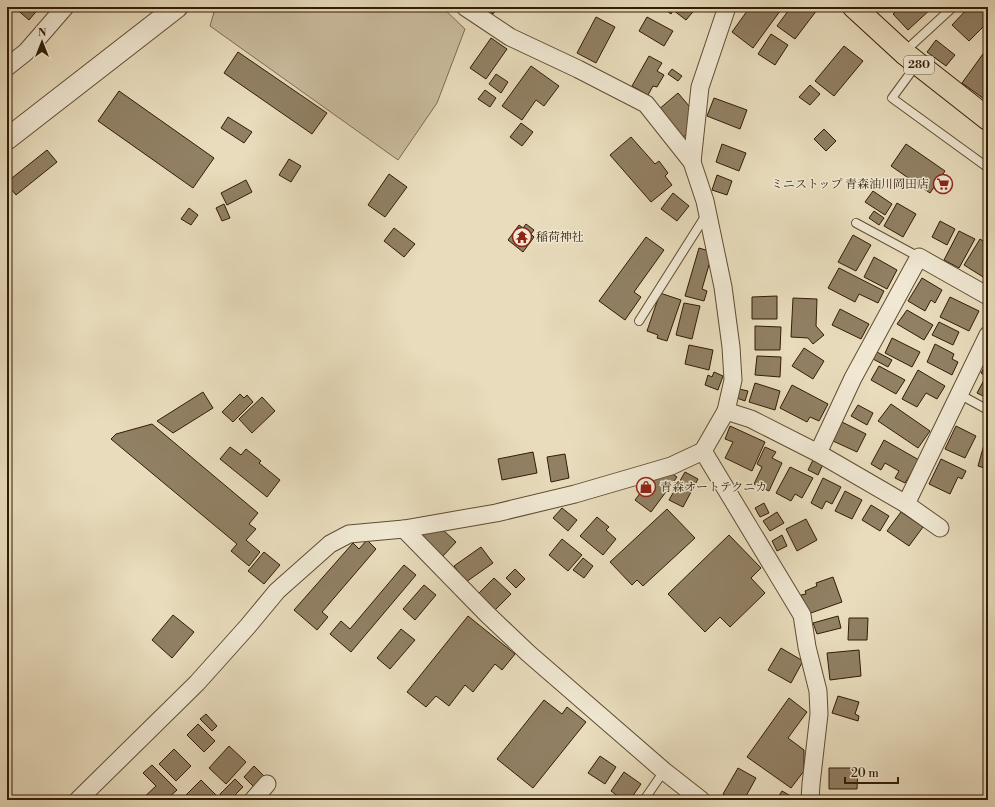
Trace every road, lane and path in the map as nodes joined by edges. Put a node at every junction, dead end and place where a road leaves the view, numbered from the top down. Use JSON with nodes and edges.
{"nodes":[{"id":1,"x":65,"y":7,"type":"edge"},
{"id":2,"x":177,"y":7,"type":"edge"},
{"id":3,"x":465,"y":7,"type":"edge"},
{"id":4,"x":727,"y":7,"type":"edge"},
{"id":5,"x":854,"y":7,"type":"edge"},
{"id":6,"x":953,"y":7,"type":"edge"},
{"id":7,"x":911,"y":58,"type":"junction"},
{"id":8,"x":7,"y":67,"type":"edge"},
{"id":9,"x":988,"y":120,"type":"edge"},
{"id":10,"x":7,"y":139,"type":"edge"},
{"id":11,"x":692,"y":162,"type":"junction"},
{"id":12,"x":988,"y":167,"type":"edge"},
{"id":13,"x":708,"y":212,"type":"junction"},
{"id":14,"x":856,"y":223,"type":"dead end"},
{"id":15,"x":919,"y":257,"type":"junction"},
{"id":16,"x":988,"y":296,"type":"edge"},
{"id":17,"x":639,"y":321,"type":"dead end"},
{"id":18,"x":988,"y":335,"type":"edge"},
{"id":19,"x":959,"y":394,"type":"junction"},
{"id":20,"x":988,"y":410,"type":"edge"},
{"id":21,"x":726,"y":411,"type":"junction"},
{"id":22,"x":703,"y":451,"type":"junction"},
{"id":23,"x":818,"y":453,"type":"junction"},
{"id":24,"x":906,"y":504,"type":"junction"},
{"id":25,"x":940,"y":528,"type":"dead end"},
{"id":26,"x":404,"y":529,"type":"junction"},
{"id":27,"x":664,"y":771,"type":"junction"},
{"id":28,"x":267,"y":784,"type":"dead end"},
{"id":29,"x":78,"y":800,"type":"edge"},
{"id":30,"x":253,"y":800,"type":"edge"},
{"id":31,"x":644,"y":800,"type":"edge"},
{"id":32,"x":701,"y":800,"type":"edge"},
{"id":33,"x":810,"y":800,"type":"edge"}],
"edges":[{"from":1,"to":8,"type":"street"},
{"from":2,"to":10,"type":"street"},
{"from":3,"to":11,"type":"street"},
{"from":4,"to":11,"type":"street"},
{"from":5,"to":7,"type":"highway","number":"280"},
{"from":6,"to":7,"type":"lane"},
{"from":7,"to":9,"type":"highway","number":"280"},
{"from":7,"to":12,"type":"lane"},
{"from":11,"to":13,"type":"street"},
{"from":13,"to":17,"type":"lane"},
{"from":13,"to":21,"type":"street"},
{"from":14,"to":15,"type":"lane"},
{"from":15,"to":16,"type":"street"},
{"from":15,"to":23,"type":"street"},
{"from":18,"to":19,"type":"street"},
{"from":19,"to":20,"type":"lane"},
{"from":19,"to":24,"type":"street"},
{"from":21,"to":22,"type":"street"},
{"from":21,"to":23,"type":"street"},
{"from":22,"to":26,"type":"street"},
{"from":22,"to":33,"type":"street"},
{"from":23,"to":24,"type":"street"},
{"from":24,"to":25,"type":"street"},
{"from":26,"to":27,"type":"street"},
{"from":26,"to":29,"type":"street"},
{"from":27,"to":31,"type":"lane"},
{"from":27,"to":32,"type":"street"},
{"from":28,"to":30,"type":"street"}]}
